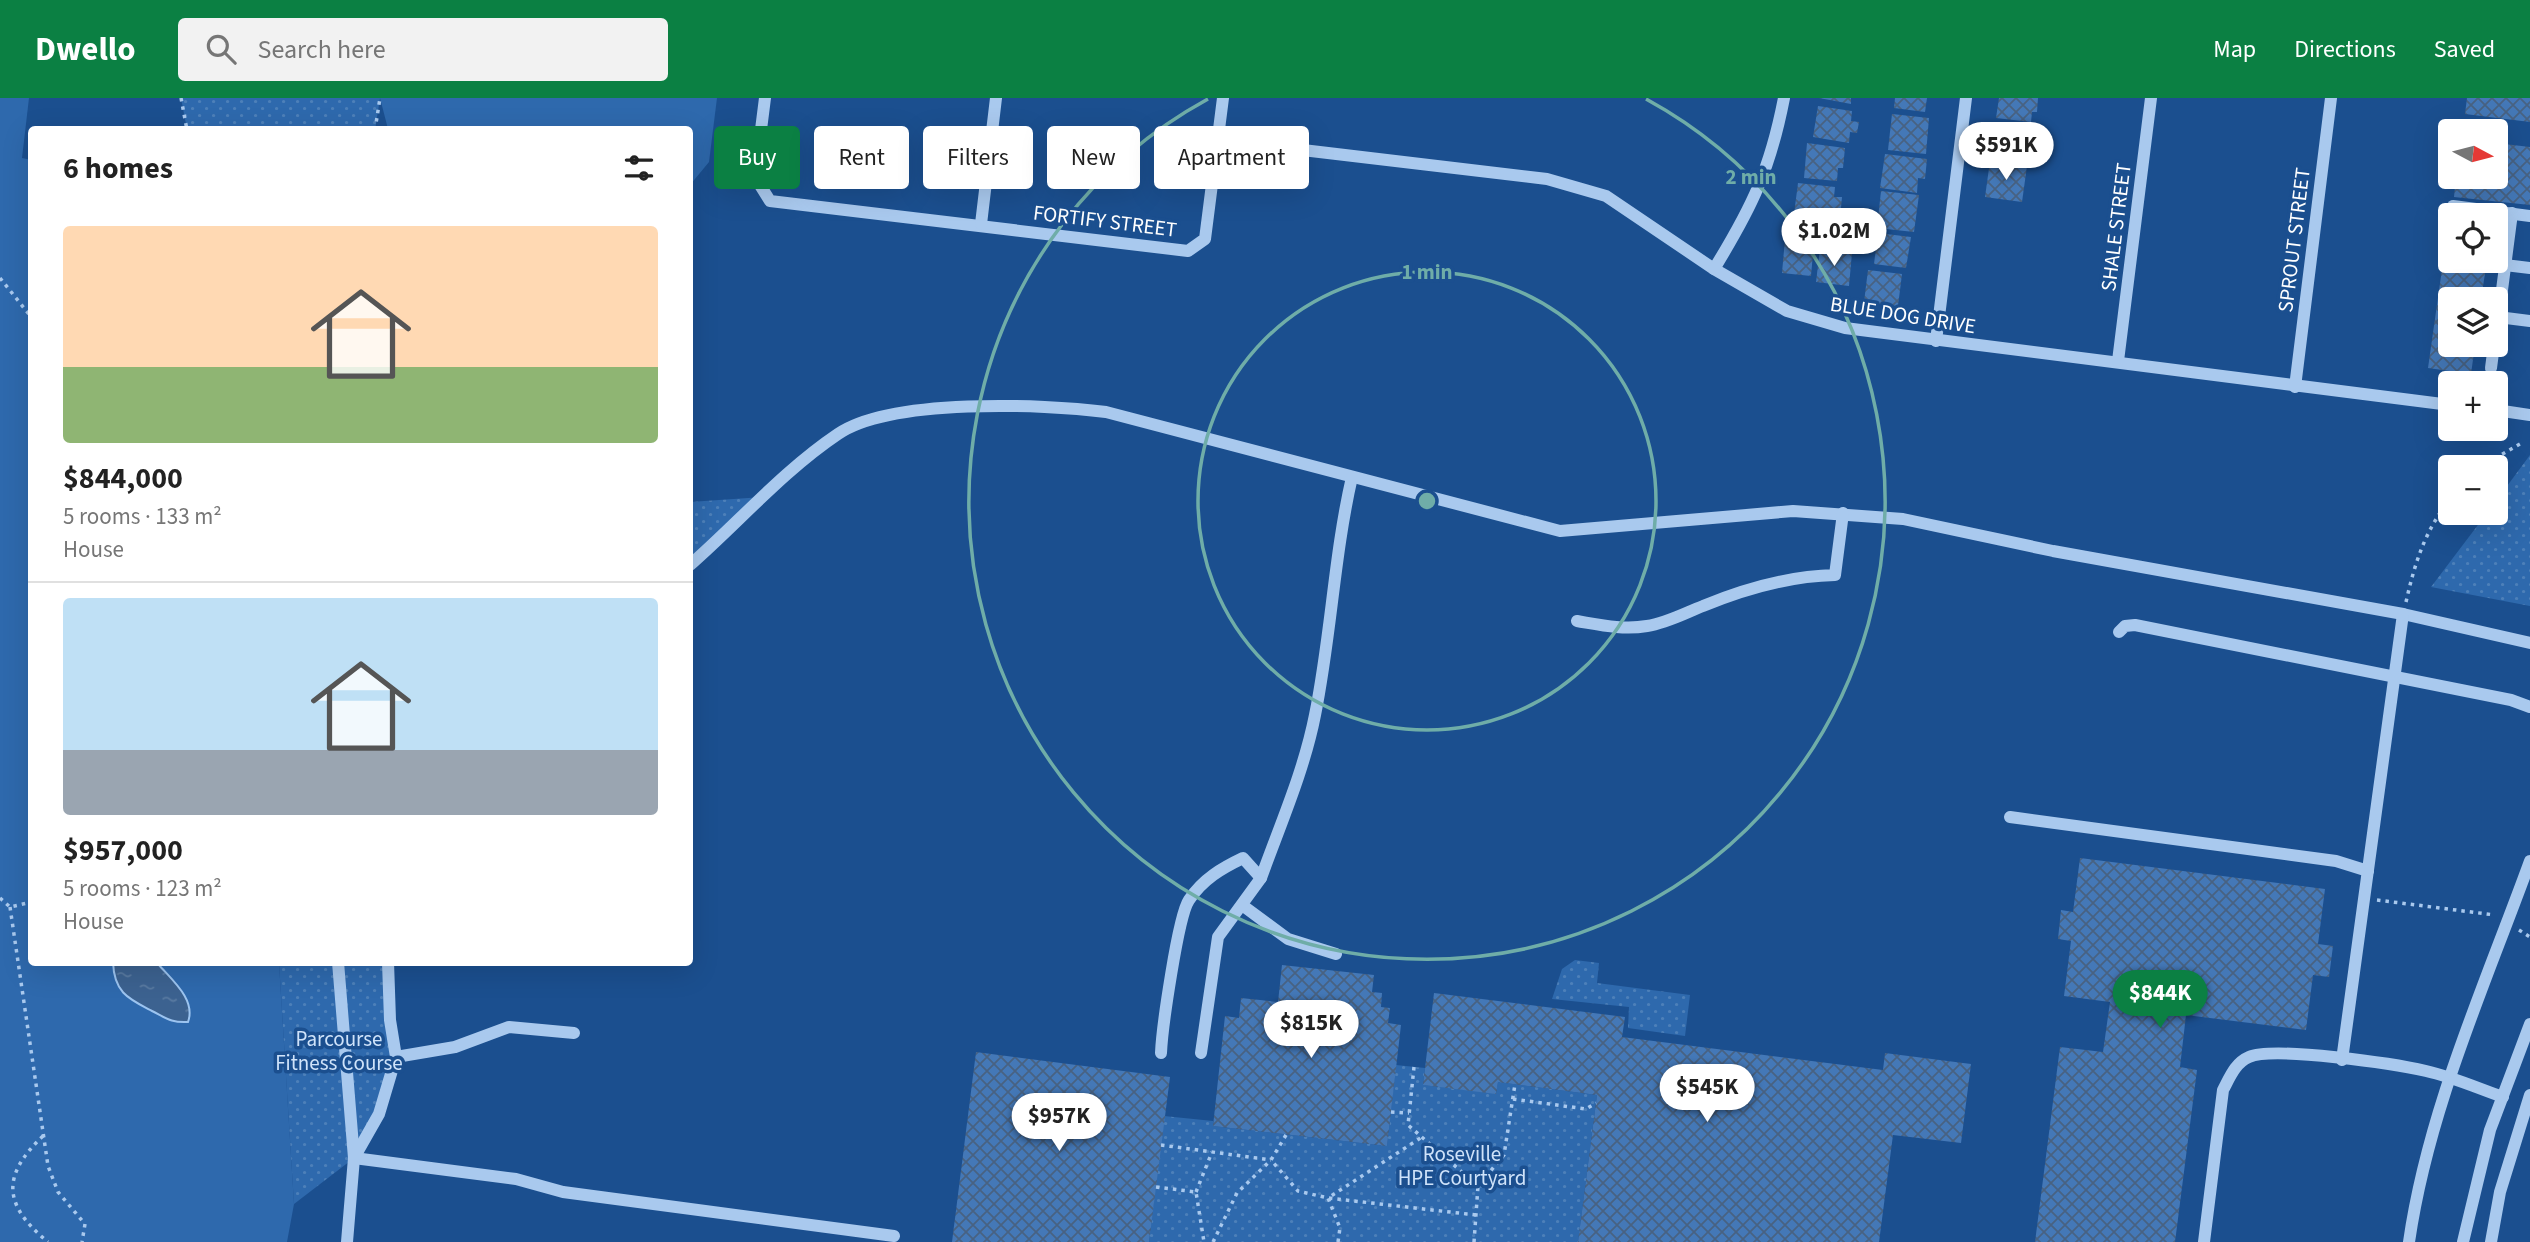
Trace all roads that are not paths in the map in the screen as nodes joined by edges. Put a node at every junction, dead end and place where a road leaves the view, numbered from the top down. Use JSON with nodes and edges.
{"nodes":[{"id":1,"x":765,"y":98,"type":"edge"},
{"id":2,"x":996,"y":98,"type":"edge"},
{"id":3,"x":1223,"y":98,"type":"edge"},
{"id":4,"x":1784,"y":98,"type":"edge"},
{"id":5,"x":1966,"y":98,"type":"edge"},
{"id":6,"x":2151,"y":98,"type":"edge"},
{"id":7,"x":2331,"y":98,"type":"edge"},
{"id":8,"x":1220,"y":126,"type":"edge"},
{"id":9,"x":1309,"y":151,"type":"edge"},
{"id":10,"x":1212,"y":189,"type":"edge"},
{"id":11,"x":2508,"y":213,"type":"edge"},
{"id":12,"x":2512,"y":213,"type":"junction"},
{"id":13,"x":2530,"y":216,"type":"edge"},
{"id":14,"x":981,"y":224,"type":"junction"},
{"id":15,"x":2508,"y":243,"type":"edge"},
{"id":16,"x":2508,"y":265,"type":"edge"},
{"id":17,"x":2530,"y":268,"type":"edge"},
{"id":18,"x":1714,"y":269,"type":"junction"},
{"id":19,"x":2508,"y":318,"type":"edge"},
{"id":20,"x":2530,"y":321,"type":"edge"},
{"id":21,"x":1936,"y":341,"type":"junction"},
{"id":22,"x":2492,"y":357,"type":"edge"},
{"id":23,"x":2118,"y":361,"type":"junction"},
{"id":24,"x":2491,"y":368,"type":"dead end"},
{"id":25,"x":2295,"y":387,"type":"junction"},
{"id":26,"x":2438,"y":404,"type":"edge"},
{"id":27,"x":2508,"y":412,"type":"edge"},
{"id":28,"x":2530,"y":415,"type":"edge"},
{"id":29,"x":1352,"y":477,"type":"junction"},
{"id":30,"x":1843,"y":513,"type":"junction"},
{"id":31,"x":693,"y":562,"type":"edge"},
{"id":32,"x":2403,"y":614,"type":"junction"},
{"id":33,"x":1577,"y":621,"type":"dead end"},
{"id":34,"x":2119,"y":632,"type":"dead end"},
{"id":35,"x":2530,"y":643,"type":"edge"},
{"id":36,"x":2393,"y":677,"type":"junction"},
{"id":37,"x":2530,"y":707,"type":"edge"},
{"id":38,"x":2010,"y":817,"type":"dead end"},
{"id":39,"x":2530,"y":861,"type":"edge"},
{"id":40,"x":2368,"y":871,"type":"junction"},
{"id":41,"x":1261,"y":878,"type":"junction"},
{"id":42,"x":1242,"y":905,"type":"junction"},
{"id":43,"x":1336,"y":954,"type":"dead end"},
{"id":44,"x":338,"y":966,"type":"edge"},
{"id":45,"x":388,"y":966,"type":"edge"},
{"id":46,"x":2530,"y":1024,"type":"edge"},
{"id":47,"x":574,"y":1033,"type":"dead end"},
{"id":48,"x":1161,"y":1053,"type":"dead end"},
{"id":49,"x":1201,"y":1053,"type":"dead end"},
{"id":50,"x":396,"y":1057,"type":"junction"},
{"id":51,"x":2342,"y":1060,"type":"junction"},
{"id":52,"x":2451,"y":1077,"type":"junction"},
{"id":53,"x":2530,"y":1095,"type":"edge"},
{"id":54,"x":2503,"y":1097,"type":"junction"},
{"id":55,"x":354,"y":1158,"type":"junction"},
{"id":56,"x":894,"y":1236,"type":"dead end"},
{"id":57,"x":347,"y":1242,"type":"edge"},
{"id":58,"x":2204,"y":1242,"type":"edge"},
{"id":59,"x":2409,"y":1242,"type":"edge"},
{"id":60,"x":2463,"y":1242,"type":"edge"},
{"id":61,"x":2491,"y":1242,"type":"edge"}],
"edges":[{"from":1,"to":14,"type":"street","name":"FORTIFY STREET"},
{"from":2,"to":14,"type":"street"},
{"from":3,"to":8,"type":"street","name":"FORTIFY STREET"},
{"from":4,"to":18,"type":"street"},
{"from":5,"to":21,"type":"street"},
{"from":6,"to":23,"type":"street","name":"SHALE STREET"},
{"from":7,"to":25,"type":"street","name":"SPROUT STREET"},
{"from":9,"to":18,"type":"street","name":"BLUE DOG DRIVE"},
{"from":10,"to":14,"type":"street","name":"FORTIFY STREET"},
{"from":11,"to":12,"type":"street"},
{"from":12,"to":13,"type":"street"},
{"from":12,"to":15,"type":"street"},
{"from":16,"to":17,"type":"street"},
{"from":18,"to":21,"type":"street","name":"BLUE DOG DRIVE"},
{"from":19,"to":20,"type":"street"},
{"from":21,"to":23,"type":"street","name":"BLUE DOG DRIVE"},
{"from":22,"to":24,"type":"street"},
{"from":23,"to":25,"type":"street","name":"BLUE DOG DRIVE"},
{"from":25,"to":26,"type":"street","name":"BLUE DOG DRIVE"},
{"from":27,"to":28,"type":"street"},
{"from":29,"to":30,"type":"street"},
{"from":29,"to":31,"type":"street"},
{"from":29,"to":41,"type":"street"},
{"from":30,"to":32,"type":"street"},
{"from":30,"to":33,"type":"street"},
{"from":32,"to":35,"type":"street"},
{"from":32,"to":36,"type":"street"},
{"from":34,"to":36,"type":"street"},
{"from":36,"to":37,"type":"street"},
{"from":36,"to":40,"type":"street"},
{"from":38,"to":40,"type":"street"},
{"from":39,"to":52,"type":"street"},
{"from":40,"to":51,"type":"street"},
{"from":41,"to":42,"type":"street"},
{"from":41,"to":48,"type":"street"},
{"from":42,"to":43,"type":"street"},
{"from":42,"to":49,"type":"street"},
{"from":44,"to":55,"type":"street"},
{"from":45,"to":50,"type":"street"},
{"from":46,"to":54,"type":"street"},
{"from":47,"to":50,"type":"street"},
{"from":50,"to":55,"type":"street"},
{"from":51,"to":52,"type":"street"},
{"from":51,"to":58,"type":"street"},
{"from":52,"to":54,"type":"street"},
{"from":52,"to":59,"type":"street"},
{"from":53,"to":61,"type":"street"},
{"from":54,"to":60,"type":"street"},
{"from":55,"to":56,"type":"street"},
{"from":55,"to":57,"type":"street"}]}
